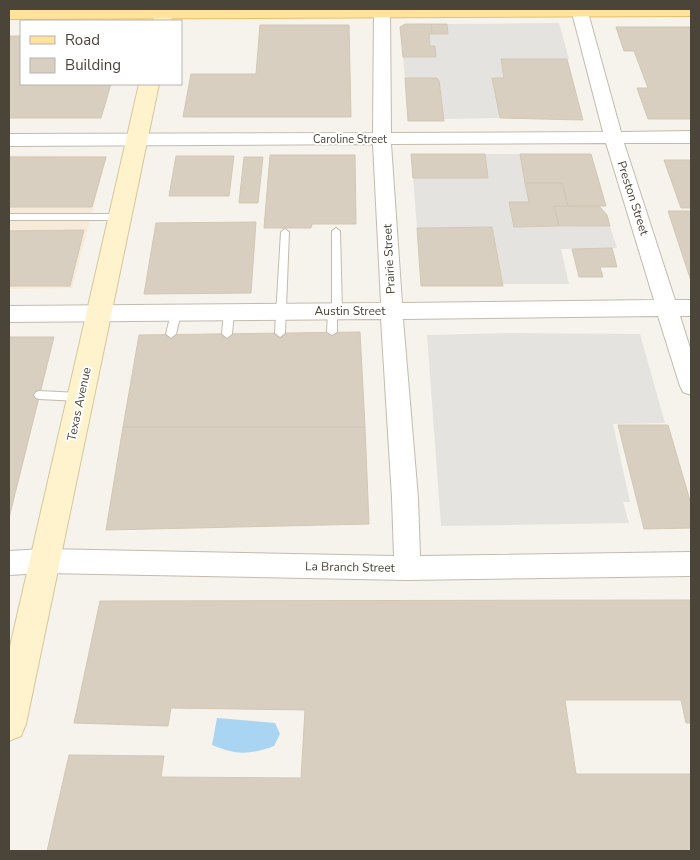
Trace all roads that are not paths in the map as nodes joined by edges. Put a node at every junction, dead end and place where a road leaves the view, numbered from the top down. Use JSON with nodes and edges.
{"nodes":[{"id":1,"x":382,"y":10,"type":"edge"},
{"id":2,"x":579,"y":10,"type":"edge"},
{"id":3,"x":691,"y":11,"type":"edge"},
{"id":4,"x":9,"y":14,"type":"edge"},
{"id":5,"x":164,"y":15,"type":"edge"},
{"id":6,"x":148,"y":85,"type":"edge"},
{"id":7,"x":691,"y":137,"type":"edge"},
{"id":8,"x":382,"y":138,"type":"junction"},
{"id":9,"x":614,"y":138,"type":"junction"},
{"id":10,"x":9,"y":140,"type":"edge"},
{"id":11,"x":136,"y":140,"type":"junction"},
{"id":12,"x":9,"y":217,"type":"edge"},
{"id":13,"x":119,"y":217,"type":"junction"},
{"id":14,"x":336,"y":231,"type":"dead end"},
{"id":15,"x":285,"y":232,"type":"dead end"},
{"id":16,"x":668,"y":308,"type":"junction"},
{"id":17,"x":691,"y":308,"type":"edge"},
{"id":18,"x":392,"y":311,"type":"junction"},
{"id":19,"x":229,"y":312,"type":"junction"},
{"id":20,"x":280,"y":312,"type":"junction"},
{"id":21,"x":99,"y":313,"type":"junction"},
{"id":22,"x":176,"y":313,"type":"junction"},
{"id":23,"x":9,"y":314,"type":"edge"},
{"id":24,"x":334,"y":318,"type":"junction"},
{"id":25,"x":280,"y":333,"type":"dead end"},
{"id":26,"x":171,"y":334,"type":"dead end"},
{"id":27,"x":228,"y":334,"type":"dead end"},
{"id":28,"x":691,"y":386,"type":"edge"},
{"id":29,"x":39,"y":396,"type":"dead end"},
{"id":30,"x":80,"y":397,"type":"junction"},
{"id":31,"x":44,"y":561,"type":"junction"},
{"id":32,"x":9,"y":563,"type":"edge"},
{"id":33,"x":691,"y":564,"type":"edge"},
{"id":34,"x":406,"y":568,"type":"junction"},
{"id":35,"x":10,"y":711,"type":"edge"}],
"edges":[{"from":1,"to":2,"type":"main road"},
{"from":1,"to":5,"type":"main road"},
{"from":1,"to":8,"type":"street","name":"Prairie Street"},
{"from":2,"to":3,"type":"main road"},
{"from":2,"to":9,"type":"street","name":"Preston Street"},
{"from":4,"to":5,"type":"main road"},
{"from":6,"to":11,"type":"main road","name":"Texas Avenue"},
{"from":7,"to":9,"type":"street","name":"Caroline Street"},
{"from":8,"to":9,"type":"street","name":"Caroline Street"},
{"from":8,"to":11,"type":"street","name":"Caroline Street"},
{"from":8,"to":18,"type":"street","name":"Prairie Street"},
{"from":9,"to":16,"type":"street","name":"Preston Street"},
{"from":10,"to":11,"type":"street","name":"Caroline Street"},
{"from":11,"to":13,"type":"main road","name":"Texas Avenue"},
{"from":12,"to":13,"type":"lane"},
{"from":13,"to":21,"type":"main road","name":"Texas Avenue"},
{"from":14,"to":24,"type":"lane"},
{"from":15,"to":20,"type":"lane"},
{"from":16,"to":17,"type":"street","name":"Austin Street"},
{"from":16,"to":18,"type":"street","name":"Austin Street"},
{"from":16,"to":28,"type":"street","name":"Preston Street"},
{"from":18,"to":24,"type":"street","name":"Austin Street"},
{"from":18,"to":34,"type":"street","name":"Prairie Street"},
{"from":19,"to":20,"type":"street","name":"Austin Street"},
{"from":19,"to":22,"type":"street","name":"Austin Street"},
{"from":19,"to":27,"type":"lane"},
{"from":20,"to":24,"type":"street","name":"Austin Street"},
{"from":20,"to":25,"type":"lane"},
{"from":21,"to":22,"type":"street","name":"Austin Street"},
{"from":21,"to":23,"type":"street","name":"Austin Street"},
{"from":21,"to":30,"type":"main road","name":"Texas Avenue"},
{"from":22,"to":26,"type":"lane"},
{"from":29,"to":30,"type":"lane"},
{"from":30,"to":31,"type":"main road","name":"Texas Avenue"},
{"from":31,"to":32,"type":"street","name":"La Branch Street"},
{"from":31,"to":34,"type":"street","name":"La Branch Street"},
{"from":31,"to":35,"type":"main road","name":"Texas Avenue"},
{"from":33,"to":34,"type":"street","name":"La Branch Street"}]}
